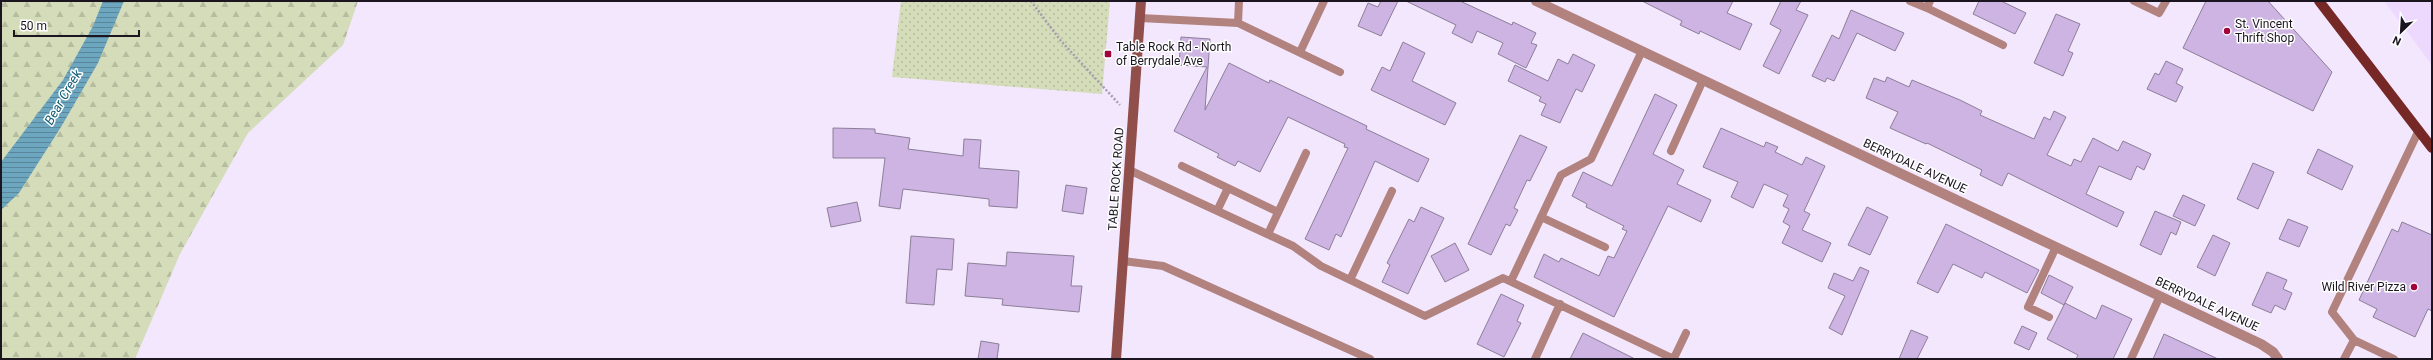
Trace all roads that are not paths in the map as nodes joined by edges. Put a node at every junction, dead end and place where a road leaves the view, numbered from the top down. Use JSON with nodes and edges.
{"nodes":[{"id":1,"x":1141,"y":1,"type":"edge"},
{"id":2,"x":1239,"y":1,"type":"edge"},
{"id":3,"x":1324,"y":1,"type":"edge"},
{"id":4,"x":1536,"y":1,"type":"edge"},
{"id":5,"x":1910,"y":1,"type":"edge"},
{"id":6,"x":2134,"y":1,"type":"edge"},
{"id":7,"x":2166,"y":1,"type":"edge"},
{"id":8,"x":2320,"y":1,"type":"edge"},
{"id":9,"x":1928,"y":5,"type":"edge"},
{"id":10,"x":1140,"y":18,"type":"junction"},
{"id":11,"x":1238,"y":23,"type":"junction"},
{"id":12,"x":2003,"y":45,"type":"dead end"},
{"id":13,"x":1642,"y":51,"type":"junction"},
{"id":14,"x":1300,"y":52,"type":"junction"},
{"id":15,"x":1340,"y":72,"type":"dead end"},
{"id":16,"x":1704,"y":80,"type":"junction"},
{"id":17,"x":2419,"y":130,"type":"junction"},
{"id":18,"x":2432,"y":148,"type":"edge"},
{"id":19,"x":1671,"y":151,"type":"dead end"},
{"id":20,"x":1306,"y":153,"type":"dead end"},
{"id":21,"x":1182,"y":166,"type":"dead end"},
{"id":22,"x":1129,"y":170,"type":"junction"},
{"id":23,"x":1228,"y":188,"type":"junction"},
{"id":24,"x":1392,"y":191,"type":"dead end"},
{"id":25,"x":1217,"y":211,"type":"junction"},
{"id":26,"x":1278,"y":212,"type":"junction"},
{"id":27,"x":1541,"y":217,"type":"junction"},
{"id":28,"x":1268,"y":234,"type":"junction"},
{"id":29,"x":1605,"y":247,"type":"dead end"},
{"id":30,"x":2056,"y":247,"type":"junction"},
{"id":31,"x":1123,"y":261,"type":"junction"},
{"id":32,"x":1350,"y":280,"type":"junction"},
{"id":33,"x":1511,"y":282,"type":"junction"},
{"id":34,"x":2160,"y":296,"type":"junction"},
{"id":35,"x":1560,"y":304,"type":"junction"},
{"id":36,"x":2049,"y":317,"type":"dead end"},
{"id":37,"x":1686,"y":333,"type":"dead end"},
{"id":38,"x":2354,"y":340,"type":"junction"},
{"id":39,"x":1674,"y":358,"type":"edge"},
{"id":40,"x":1116,"y":359,"type":"edge"},
{"id":41,"x":1370,"y":359,"type":"edge"},
{"id":42,"x":1535,"y":359,"type":"edge"},
{"id":43,"x":2132,"y":359,"type":"edge"},
{"id":44,"x":2278,"y":359,"type":"edge"},
{"id":45,"x":2344,"y":359,"type":"edge"},
{"id":46,"x":2394,"y":359,"type":"edge"}],
"edges":[{"from":1,"to":10,"type":"main road","name":"TABLE ROCK ROAD"},
{"from":2,"to":11,"type":"lane"},
{"from":3,"to":14,"type":"lane"},
{"from":4,"to":13,"type":"street","name":"BERRYDALE AVENUE"},
{"from":5,"to":9,"type":"lane"},
{"from":6,"to":7,"type":"lane"},
{"from":8,"to":17,"type":"main road"},
{"from":9,"to":12,"type":"lane"},
{"from":10,"to":11,"type":"lane"},
{"from":10,"to":22,"type":"main road","name":"TABLE ROCK ROAD"},
{"from":11,"to":14,"type":"lane"},
{"from":13,"to":16,"type":"street","name":"BERRYDALE AVENUE"},
{"from":13,"to":27,"type":"lane"},
{"from":14,"to":15,"type":"lane"},
{"from":16,"to":19,"type":"lane"},
{"from":16,"to":30,"type":"street","name":"BERRYDALE AVENUE"},
{"from":17,"to":18,"type":"main road"},
{"from":17,"to":38,"type":"lane"},
{"from":20,"to":26,"type":"lane"},
{"from":21,"to":23,"type":"lane"},
{"from":22,"to":25,"type":"lane"},
{"from":22,"to":31,"type":"main road","name":"TABLE ROCK ROAD"},
{"from":23,"to":25,"type":"lane"},
{"from":23,"to":26,"type":"lane"},
{"from":24,"to":32,"type":"lane"},
{"from":25,"to":28,"type":"lane"},
{"from":26,"to":28,"type":"lane"},
{"from":27,"to":29,"type":"lane"},
{"from":27,"to":33,"type":"lane"},
{"from":28,"to":32,"type":"lane"},
{"from":30,"to":34,"type":"street","name":"BERRYDALE AVENUE"},
{"from":30,"to":36,"type":"lane"},
{"from":31,"to":40,"type":"main road","name":"TABLE ROCK ROAD"},
{"from":31,"to":41,"type":"lane"},
{"from":32,"to":33,"type":"lane"},
{"from":33,"to":35,"type":"lane"},
{"from":34,"to":43,"type":"lane"},
{"from":34,"to":44,"type":"street","name":"BERRYDALE AVENUE"},
{"from":35,"to":39,"type":"lane"},
{"from":35,"to":42,"type":"lane"},
{"from":37,"to":39,"type":"lane"},
{"from":38,"to":45,"type":"lane"},
{"from":38,"to":46,"type":"lane"}]}
